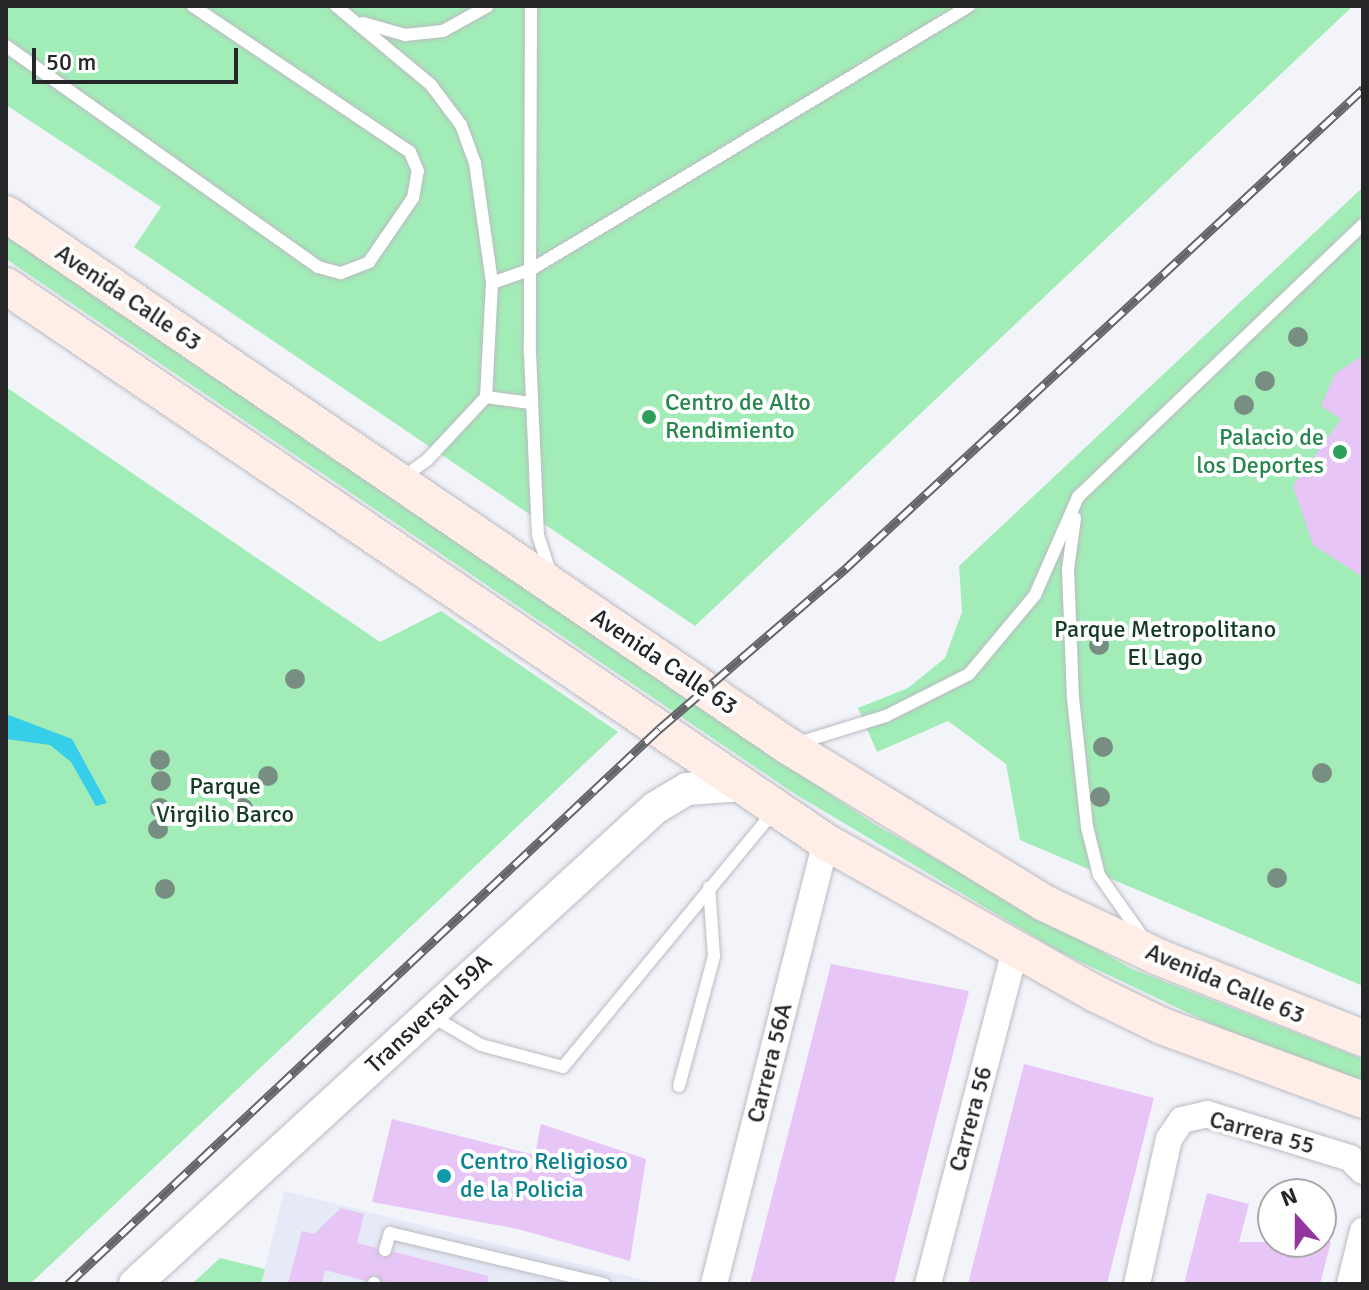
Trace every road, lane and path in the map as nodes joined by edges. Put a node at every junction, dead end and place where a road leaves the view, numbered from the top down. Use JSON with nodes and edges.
{"nodes":[{"id":1,"x":193,"y":6,"type":"edge"},
{"id":2,"x":336,"y":6,"type":"edge"},
{"id":3,"x":488,"y":6,"type":"edge"},
{"id":4,"x":531,"y":6,"type":"edge"},
{"id":5,"x":964,"y":7,"type":"edge"},
{"id":6,"x":6,"y":46,"type":"edge"},
{"id":7,"x":6,"y":214,"type":"edge"},
{"id":8,"x":1363,"y":225,"type":"edge"},
{"id":9,"x":532,"y":269,"type":"junction"},
{"id":10,"x":492,"y":283,"type":"junction"},
{"id":11,"x":6,"y":286,"type":"edge"},
{"id":12,"x":486,"y":397,"type":"junction"},
{"id":13,"x":531,"y":403,"type":"junction"},
{"id":14,"x":399,"y":481,"type":"junction"},
{"id":15,"x":1078,"y":497,"type":"junction"},
{"id":16,"x":554,"y":587,"type":"junction"},
{"id":17,"x":788,"y":746,"type":"junction"},
{"id":18,"x":742,"y":785,"type":"junction"},
{"id":19,"x":776,"y":808,"type":"junction"},
{"id":20,"x":826,"y":842,"type":"junction"},
{"id":21,"x":709,"y":887,"type":"junction"},
{"id":22,"x":1014,"y":953,"type":"junction"},
{"id":23,"x":1158,"y":957,"type":"junction"},
{"id":24,"x":429,"y":1014,"type":"junction"},
{"id":25,"x":1363,"y":1038,"type":"edge"},
{"id":26,"x":679,"y":1086,"type":"dead end"},
{"id":27,"x":1363,"y":1100,"type":"edge"},
{"id":28,"x":1363,"y":1171,"type":"edge"},
{"id":29,"x":1363,"y":1231,"type":"edge"},
{"id":30,"x":385,"y":1250,"type":"dead end"},
{"id":31,"x":135,"y":1284,"type":"edge"},
{"id":32,"x":604,"y":1284,"type":"edge"},
{"id":33,"x":714,"y":1284,"type":"edge"},
{"id":34,"x":928,"y":1284,"type":"edge"},
{"id":35,"x":1137,"y":1284,"type":"edge"},
{"id":36,"x":1350,"y":1284,"type":"edge"}],
"edges":[{"from":1,"to":6,"type":"lane"},
{"from":2,"to":3,"type":"lane"},
{"from":2,"to":10,"type":"lane"},
{"from":4,"to":9,"type":"lane"},
{"from":5,"to":9,"type":"lane"},
{"from":7,"to":14,"type":"main road","name":"Avenida Calle 63"},
{"from":8,"to":15,"type":"lane"},
{"from":9,"to":10,"type":"lane"},
{"from":9,"to":13,"type":"lane"},
{"from":10,"to":12,"type":"lane"},
{"from":11,"to":18,"type":"main road"},
{"from":12,"to":13,"type":"lane"},
{"from":12,"to":14,"type":"lane"},
{"from":13,"to":16,"type":"lane"},
{"from":14,"to":16,"type":"main road","name":"Avenida Calle 63"},
{"from":15,"to":17,"type":"lane"},
{"from":15,"to":23,"type":"lane"},
{"from":16,"to":17,"type":"main road","name":"Avenida Calle 63"},
{"from":17,"to":23,"type":"main road","name":"Avenida Calle 63"},
{"from":18,"to":19,"type":"main road"},
{"from":18,"to":24,"type":"street","name":"Transversal 59A"},
{"from":19,"to":20,"type":"main road"},
{"from":19,"to":21,"type":"lane"},
{"from":20,"to":22,"type":"main road"},
{"from":20,"to":33,"type":"street","name":"Carrera 56A"},
{"from":21,"to":24,"type":"lane"},
{"from":21,"to":26,"type":"lane"},
{"from":22,"to":27,"type":"main road"},
{"from":22,"to":34,"type":"street","name":"Carrera 56"},
{"from":23,"to":25,"type":"main road","name":"Avenida Calle 63"},
{"from":24,"to":31,"type":"street","name":"Transversal 59A"},
{"from":28,"to":35,"type":"street","name":"Carrera 55"},
{"from":29,"to":36,"type":"street"},
{"from":30,"to":32,"type":"lane"}]}
